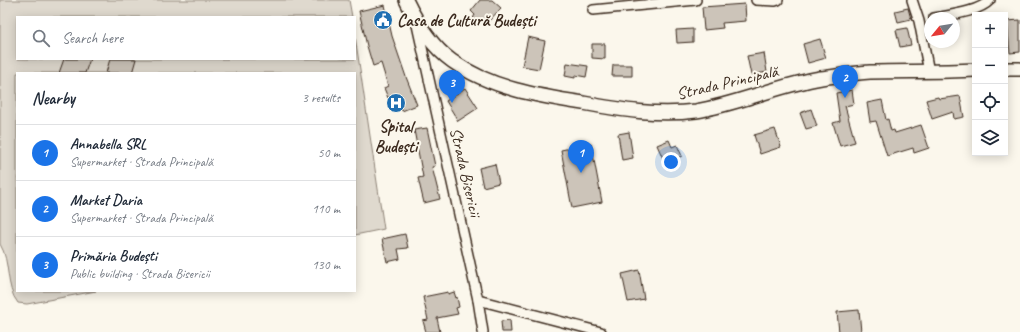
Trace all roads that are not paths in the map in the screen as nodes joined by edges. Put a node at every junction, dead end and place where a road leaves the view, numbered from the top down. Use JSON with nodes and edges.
{"nodes":[{"id":1,"x":406,"y":0,"type":"edge"},
{"id":2,"x":696,"y":0,"type":"edge"},
{"id":3,"x":756,"y":0,"type":"edge"},
{"id":4,"x":778,"y":0,"type":"edge"},
{"id":5,"x":912,"y":0,"type":"edge"},
{"id":6,"x":990,"y":0,"type":"edge"},
{"id":7,"x":593,"y":10,"type":"dead end"},
{"id":8,"x":960,"y":13,"type":"edge"},
{"id":9,"x":415,"y":18,"type":"junction"},
{"id":10,"x":924,"y":20,"type":"edge"},
{"id":11,"x":919,"y":21,"type":"junction"},
{"id":12,"x":1008,"y":69,"type":"edge"},
{"id":13,"x":1020,"y":69,"type":"edge"},
{"id":14,"x":972,"y":70,"type":"edge"},
{"id":15,"x":929,"y":72,"type":"junction"},
{"id":16,"x":478,"y":300,"type":"junction"},
{"id":17,"x":483,"y":332,"type":"edge"},
{"id":18,"x":601,"y":332,"type":"edge"}],
"edges":[{"from":1,"to":9,"type":"main road","name":"Strada Principală"},
{"from":2,"to":7,"type":"street"},
{"from":3,"to":4,"type":"street"},
{"from":5,"to":11,"type":"street"},
{"from":6,"to":8,"type":"street"},
{"from":9,"to":15,"type":"main road","name":"Strada Principală"},
{"from":9,"to":16,"type":"street","name":"Strada Bisericii"},
{"from":10,"to":11,"type":"street"},
{"from":11,"to":15,"type":"street"},
{"from":12,"to":13,"type":"main road"},
{"from":14,"to":15,"type":"main road","name":"Strada Principală"},
{"from":16,"to":17,"type":"street","name":"Strada Bisericii"},
{"from":16,"to":18,"type":"street"}]}
